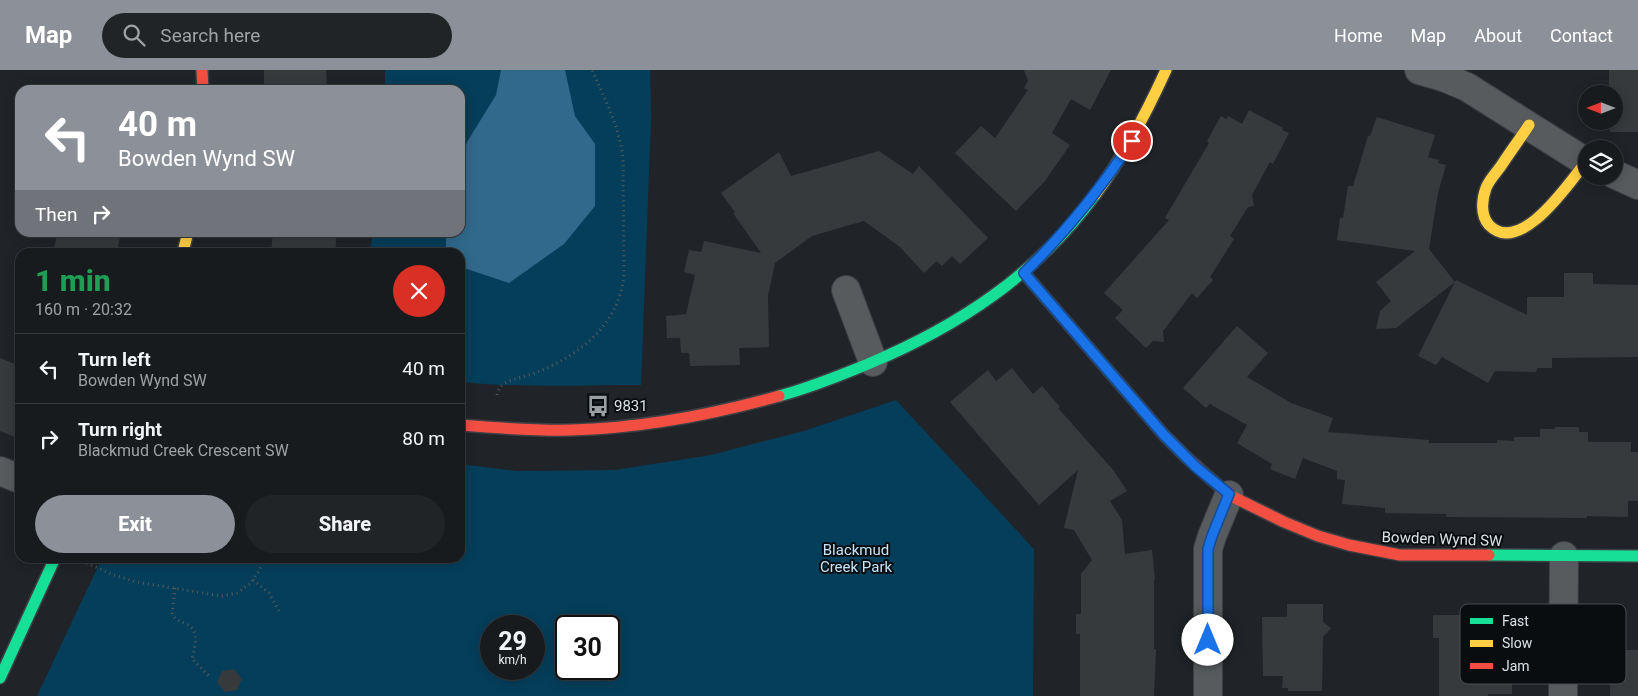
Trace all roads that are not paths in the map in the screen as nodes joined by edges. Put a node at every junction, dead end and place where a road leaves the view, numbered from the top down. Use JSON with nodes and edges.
{"nodes":[{"id":1,"x":202,"y":70,"type":"edge"},
{"id":2,"x":1166,"y":70,"type":"edge"},
{"id":3,"x":1420,"y":70,"type":"edge"},
{"id":4,"x":203,"y":85,"type":"edge"},
{"id":5,"x":1529,"y":125,"type":"junction"},
{"id":6,"x":1578,"y":157,"type":"edge"},
{"id":7,"x":1578,"y":172,"type":"edge"},
{"id":8,"x":1623,"y":178,"type":"edge"},
{"id":9,"x":1638,"y":185,"type":"edge"},
{"id":10,"x":1024,"y":273,"type":"junction"},
{"id":11,"x":846,"y":290,"type":"dead end"},
{"id":12,"x":873,"y":362,"type":"junction"},
{"id":13,"x":465,"y":426,"type":"edge"},
{"id":14,"x":0,"y":471,"type":"edge"},
{"id":15,"x":15,"y":478,"type":"edge"},
{"id":16,"x":1229,"y":494,"type":"junction"},
{"id":17,"x":1564,"y":556,"type":"junction"},
{"id":18,"x":1638,"y":556,"type":"edge"},
{"id":19,"x":52,"y":563,"type":"edge"},
{"id":20,"x":1564,"y":604,"type":"edge"},
{"id":21,"x":0,"y":678,"type":"edge"},
{"id":22,"x":1208,"y":696,"type":"edge"}],
"edges":[{"from":1,"to":4,"type":"street"},
{"from":2,"to":10,"type":"street"},
{"from":3,"to":5,"type":"street"},
{"from":5,"to":6,"type":"street"},
{"from":5,"to":7,"type":"street"},
{"from":8,"to":9,"type":"street"},
{"from":10,"to":12,"type":"street"},
{"from":10,"to":16,"type":"street","name":"Bowden Wynd SW"},
{"from":11,"to":12,"type":"street"},
{"from":12,"to":13,"type":"street"},
{"from":14,"to":15,"type":"street"},
{"from":16,"to":17,"type":"street","name":"Bowden Wynd SW"},
{"from":16,"to":22,"type":"street"},
{"from":17,"to":18,"type":"street","name":"Bowden Wynd SW"},
{"from":17,"to":20,"type":"street"},
{"from":19,"to":21,"type":"street"}]}
